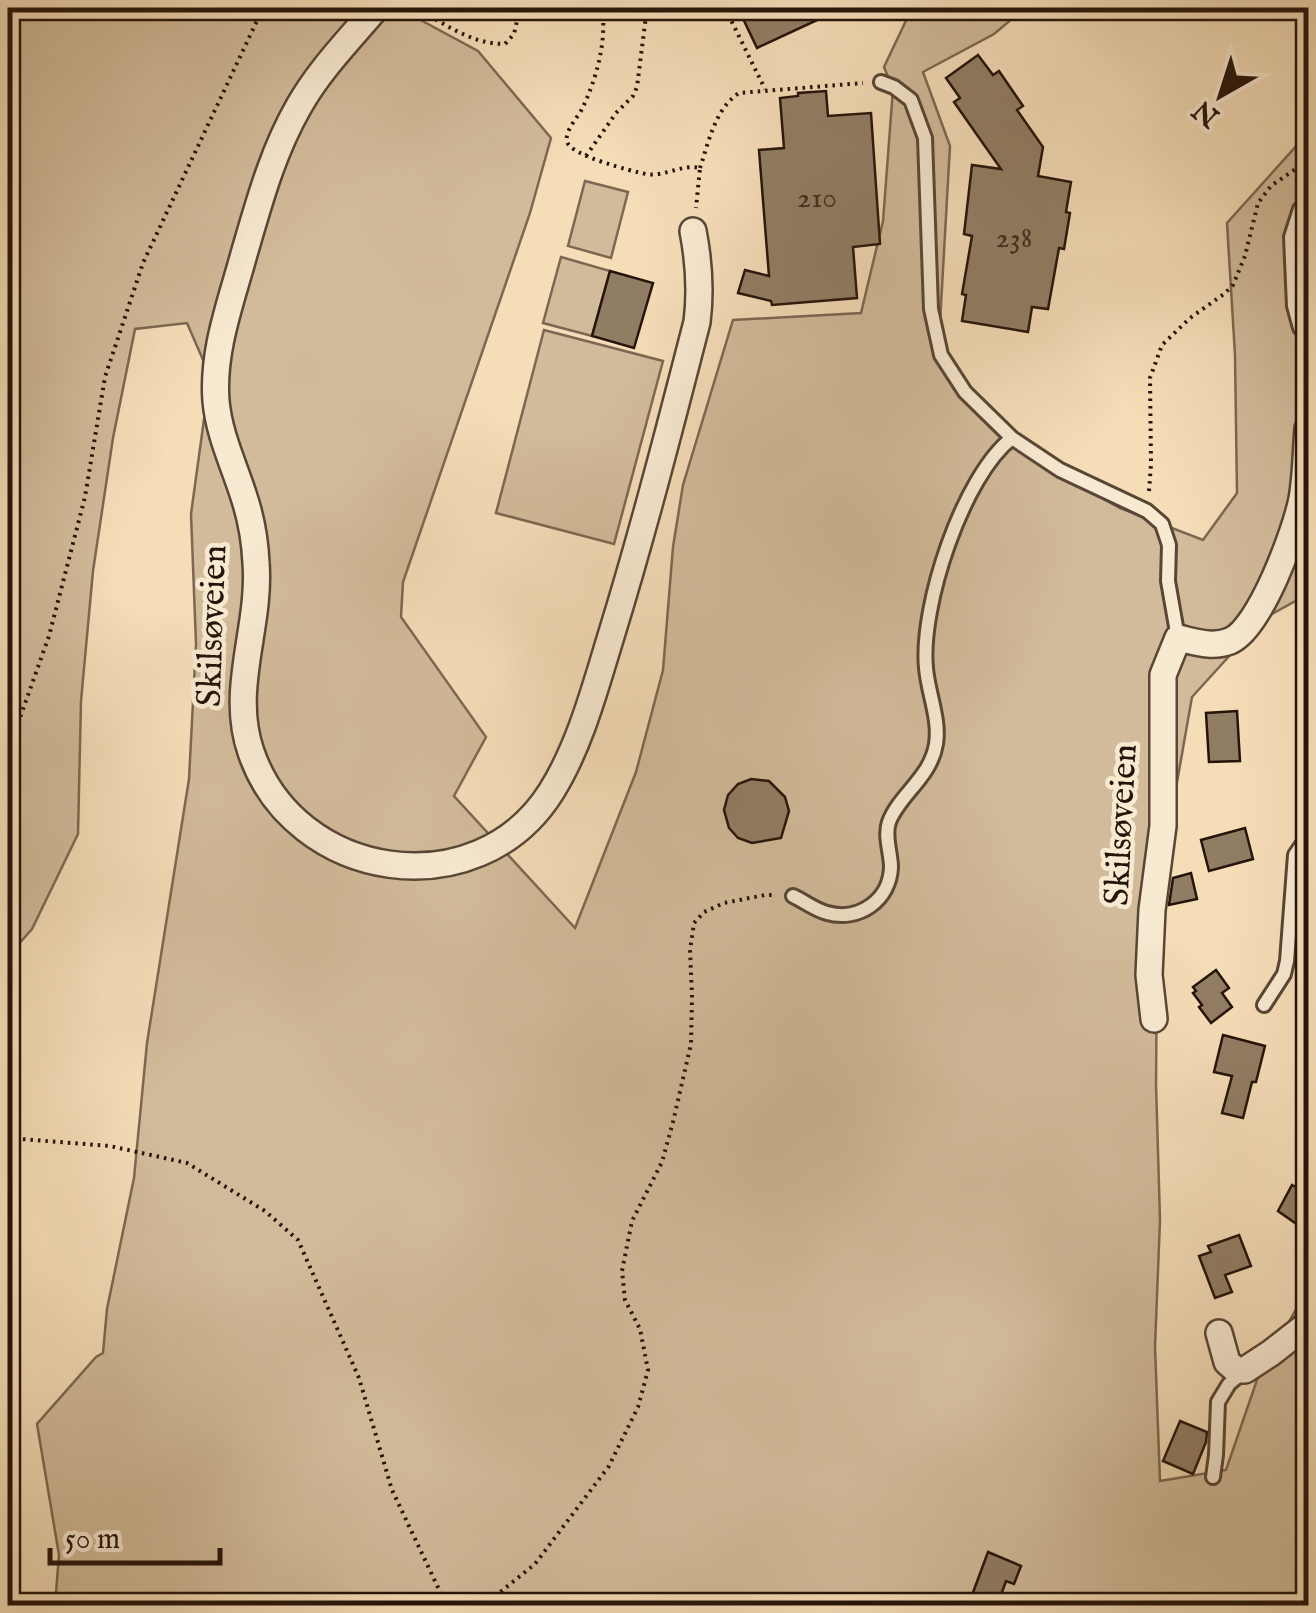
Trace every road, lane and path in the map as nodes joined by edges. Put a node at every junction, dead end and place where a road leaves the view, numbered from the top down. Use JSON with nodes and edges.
{"nodes":[{"id":1,"x":263,"y":8,"type":"edge"},
{"id":2,"x":376,"y":8,"type":"edge"},
{"id":3,"x":416,"y":8,"type":"edge"},
{"id":4,"x":520,"y":8,"type":"edge"},
{"id":5,"x":602,"y":8,"type":"edge"},
{"id":6,"x":646,"y":8,"type":"edge"},
{"id":7,"x":726,"y":8,"type":"edge"},
{"id":8,"x":882,"y":82,"type":"joint"},
{"id":9,"x":766,"y":91,"type":"junction"},
{"id":10,"x":586,"y":156,"type":"junction"},
{"id":11,"x":1308,"y":166,"type":"edge"},
{"id":12,"x":700,"y":168,"type":"junction"},
{"id":13,"x":1308,"y":202,"type":"edge"},
{"id":14,"x":693,"y":231,"type":"joint"},
{"id":15,"x":1308,"y":335,"type":"edge"},
{"id":16,"x":1308,"y":429,"type":"edge"},
{"id":17,"x":1012,"y":438,"type":"junction"},
{"id":18,"x":1147,"y":511,"type":"junction"},
{"id":19,"x":1178,"y":638,"type":"junction"},
{"id":20,"x":8,"y":744,"type":"edge"},
{"id":21,"x":1308,"y":836,"type":"edge"},
{"id":22,"x":793,"y":896,"type":"joint"},
{"id":23,"x":1264,"y":1004,"type":"dead end"},
{"id":24,"x":1154,"y":1020,"type":"dead end"},
{"id":25,"x":8,"y":1138,"type":"edge"},
{"id":26,"x":1308,"y":1324,"type":"edge"},
{"id":27,"x":1219,"y":1333,"type":"dead end"},
{"id":28,"x":1244,"y":1370,"type":"junction"},
{"id":29,"x":1213,"y":1477,"type":"dead end"},
{"id":30,"x":452,"y":1606,"type":"edge"},
{"id":31,"x":483,"y":1606,"type":"edge"}],
"edges":[{"from":1,"to":20,"type":"path"},
{"from":2,"to":14,"type":"street","name":"Skilsøveien"},
{"from":3,"to":4,"type":"path"},
{"from":5,"to":10,"type":"path"},
{"from":6,"to":10,"type":"path"},
{"from":7,"to":9,"type":"path"},
{"from":8,"to":9,"type":"path"},
{"from":8,"to":17,"type":"lane"},
{"from":9,"to":12,"type":"path"},
{"from":10,"to":12,"type":"path"},
{"from":11,"to":18,"type":"path"},
{"from":12,"to":14,"type":"path"},
{"from":13,"to":15,"type":"lane"},
{"from":16,"to":19,"type":"street"},
{"from":17,"to":18,"type":"lane"},
{"from":17,"to":22,"type":"lane"},
{"from":18,"to":19,"type":"lane","name":"Skilsøveien"},
{"from":19,"to":24,"type":"street","name":"Skilsøveien"},
{"from":21,"to":23,"type":"lane"},
{"from":22,"to":31,"type":"path"},
{"from":25,"to":30,"type":"path"},
{"from":26,"to":28,"type":"street"},
{"from":27,"to":28,"type":"street"},
{"from":28,"to":29,"type":"lane"}]}
